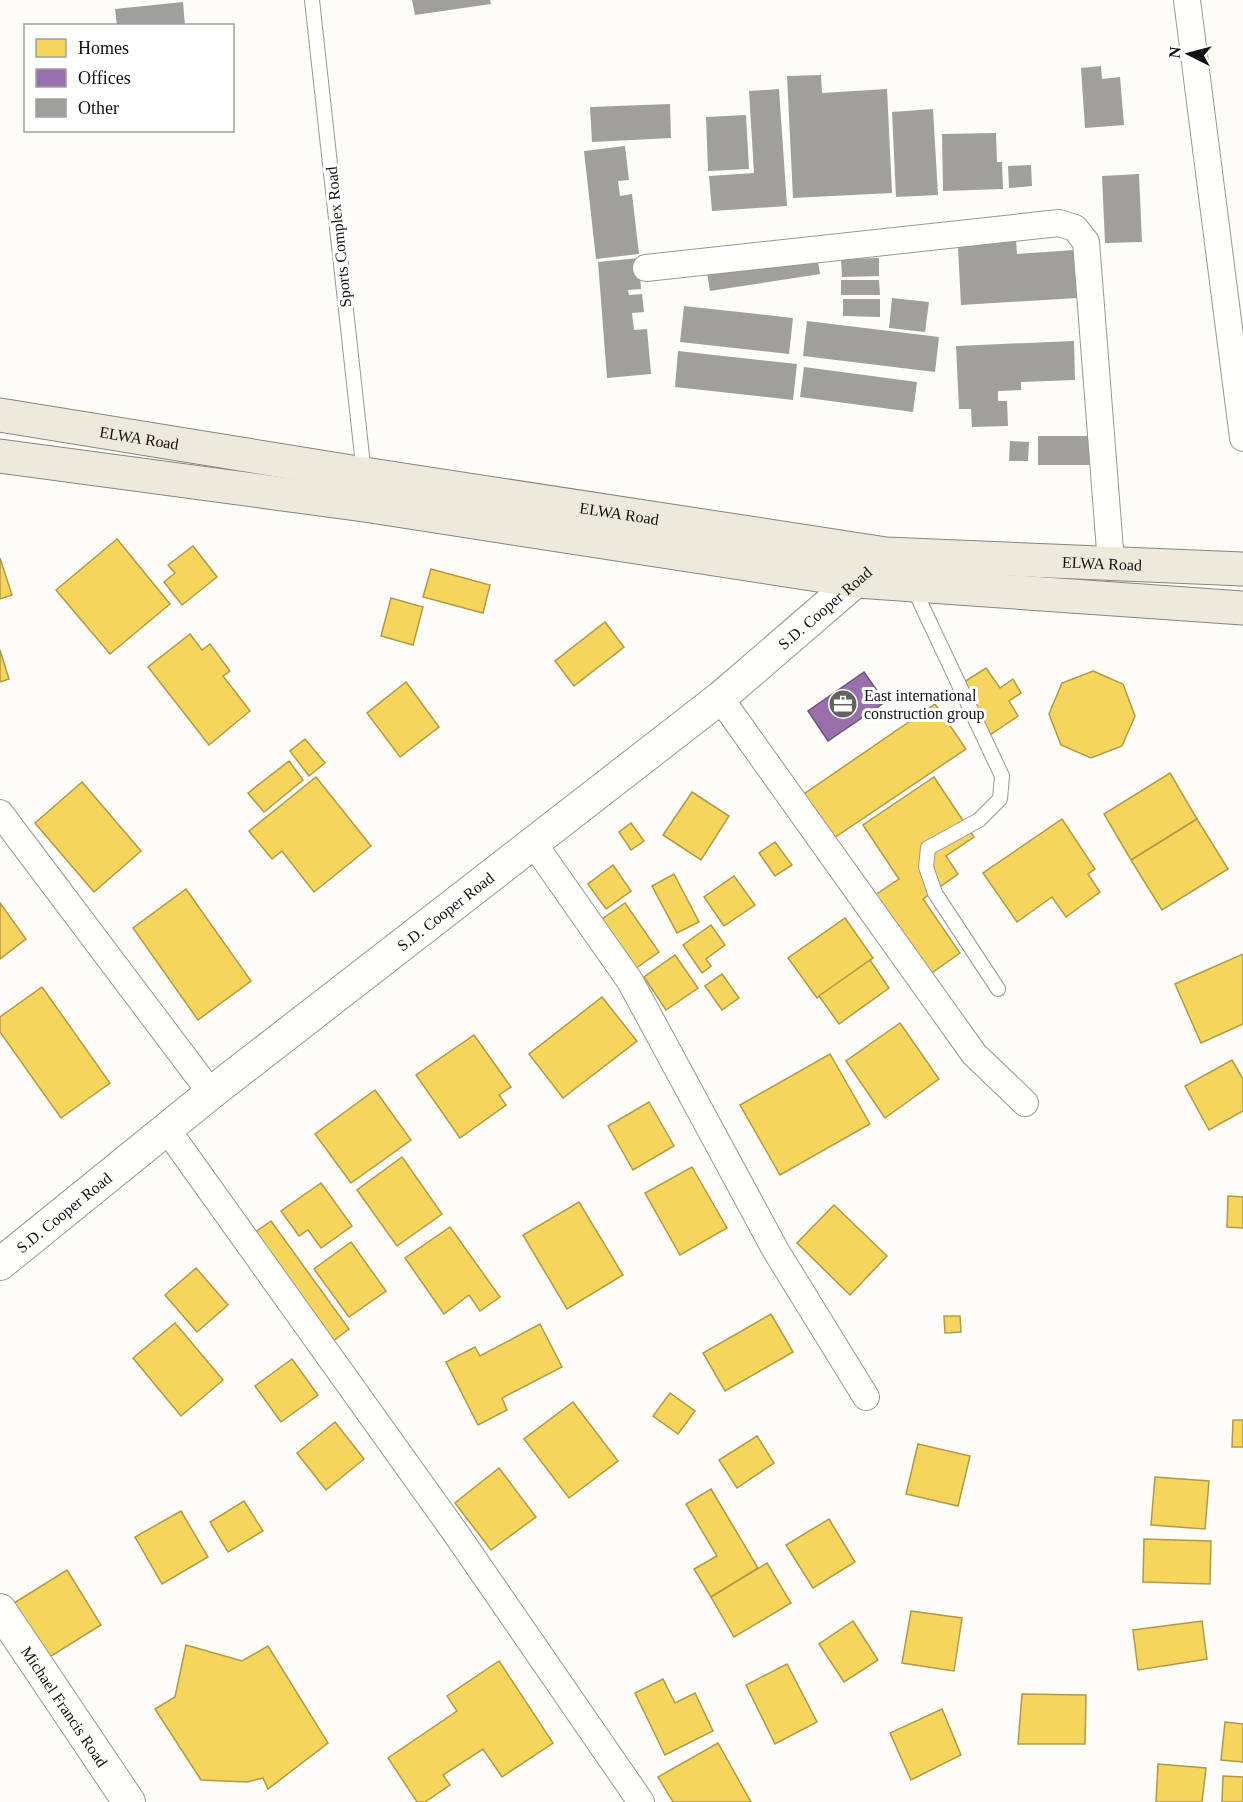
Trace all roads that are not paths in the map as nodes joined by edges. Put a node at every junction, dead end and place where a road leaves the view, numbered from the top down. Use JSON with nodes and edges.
{"nodes":[{"id":1,"x":312,"y":0,"type":"edge"},
{"id":2,"x":1187,"y":0,"type":"edge"},
{"id":3,"x":646,"y":268,"type":"dead end"},
{"id":4,"x":0,"y":415,"type":"edge"},
{"id":5,"x":1243,"y":438,"type":"edge"},
{"id":6,"x":0,"y":456,"type":"edge"},
{"id":7,"x":364,"y":474,"type":"junction"},
{"id":8,"x":886,"y":554,"type":"junction"},
{"id":9,"x":1111,"y":563,"type":"junction"},
{"id":10,"x":1243,"y":569,"type":"edge"},
{"id":11,"x":857,"y":581,"type":"junction"},
{"id":12,"x":912,"y":585,"type":"junction"},
{"id":13,"x":1243,"y":608,"type":"edge"},
{"id":14,"x":720,"y":698,"type":"junction"},
{"id":15,"x":0,"y":813,"type":"edge"},
{"id":16,"x":534,"y":844,"type":"junction"},
{"id":17,"x":998,"y":989,"type":"dead end"},
{"id":18,"x":211,"y":1093,"type":"junction"},
{"id":19,"x":1025,"y":1103,"type":"dead end"},
{"id":20,"x":166,"y":1128,"type":"junction"},
{"id":21,"x":0,"y":1264,"type":"edge"},
{"id":22,"x":866,"y":1397,"type":"dead end"},
{"id":23,"x":0,"y":1610,"type":"edge"},
{"id":24,"x":129,"y":1802,"type":"edge"},
{"id":25,"x":641,"y":1802,"type":"edge"}],
"edges":[{"from":1,"to":7,"type":"lane","name":"Sports Complex Road"},
{"from":2,"to":5,"type":"street"},
{"from":3,"to":9,"type":"street"},
{"from":4,"to":7,"type":"main road","name":"ELWA Road"},
{"from":6,"to":11,"type":"main road","name":"ELWA Road"},
{"from":7,"to":8,"type":"main road","name":"ELWA Road"},
{"from":8,"to":9,"type":"main road","name":"ELWA Road"},
{"from":8,"to":11,"type":"street","name":"S.D. Cooper Road"},
{"from":9,"to":10,"type":"main road","name":"ELWA Road"},
{"from":11,"to":12,"type":"main road","name":"ELWA Road"},
{"from":11,"to":14,"type":"street","name":"S.D. Cooper Road"},
{"from":12,"to":13,"type":"main road","name":"ELWA Road"},
{"from":12,"to":17,"type":"lane"},
{"from":14,"to":16,"type":"street","name":"S.D. Cooper Road"},
{"from":14,"to":19,"type":"street"},
{"from":15,"to":18,"type":"street"},
{"from":16,"to":18,"type":"street","name":"S.D. Cooper Road"},
{"from":16,"to":22,"type":"street"},
{"from":18,"to":20,"type":"street","name":"S.D. Cooper Road"},
{"from":20,"to":21,"type":"street","name":"S.D. Cooper Road"},
{"from":20,"to":25,"type":"street"},
{"from":23,"to":24,"type":"street","name":"Michael Francis Road"}]}
